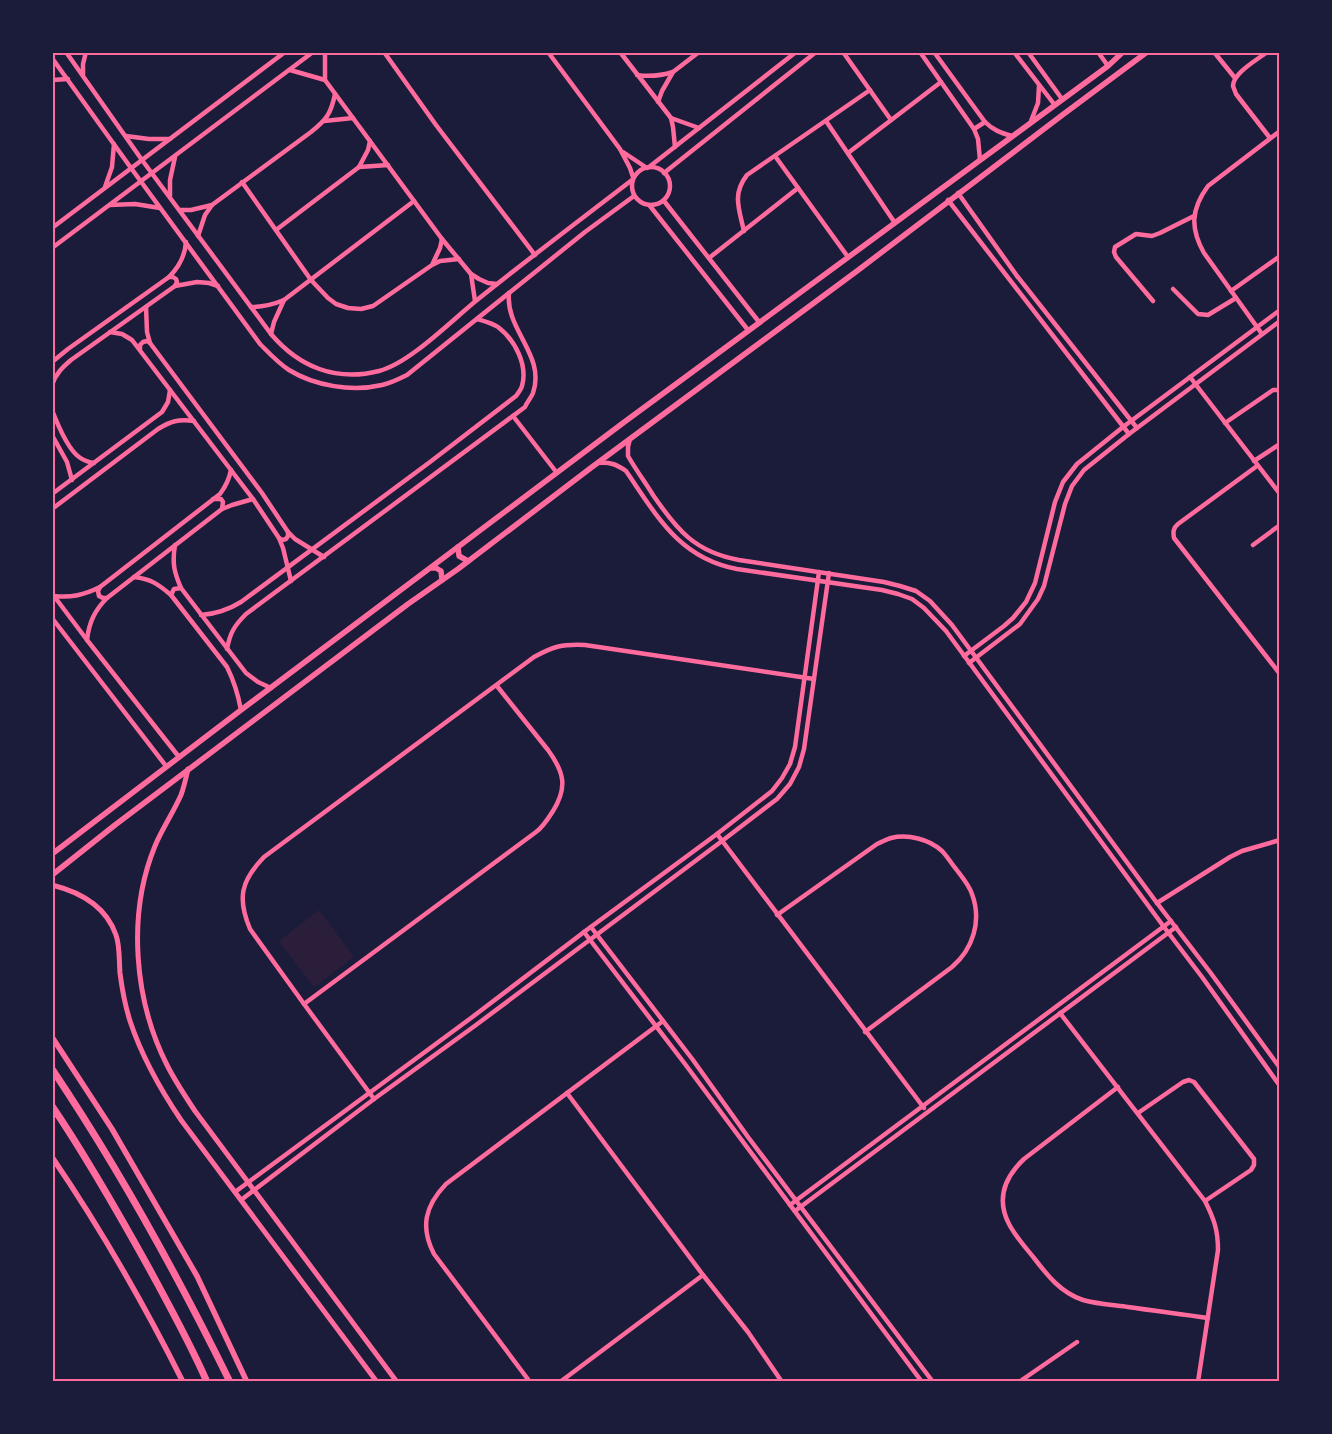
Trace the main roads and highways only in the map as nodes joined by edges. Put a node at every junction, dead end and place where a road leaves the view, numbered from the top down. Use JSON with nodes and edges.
{"nodes":[{"id":1,"x":1122,"y":52,"type":"edge"},
{"id":2,"x":1147,"y":52,"type":"edge"},
{"id":3,"x":458,"y":547,"type":"junction"},
{"id":4,"x":468,"y":561,"type":"junction"},
{"id":5,"x":432,"y":568,"type":"junction"},
{"id":6,"x":442,"y":580,"type":"junction"},
{"id":7,"x":52,"y":854,"type":"edge"},
{"id":8,"x":52,"y":875,"type":"edge"},
{"id":9,"x":52,"y":1037,"type":"edge"},
{"id":10,"x":52,"y":1069,"type":"edge"},
{"id":11,"x":52,"y":1106,"type":"edge"},
{"id":12,"x":52,"y":1156,"type":"edge"},
{"id":13,"x":183,"y":1382,"type":"edge"},
{"id":14,"x":207,"y":1382,"type":"edge"},
{"id":15,"x":230,"y":1382,"type":"edge"},
{"id":16,"x":247,"y":1382,"type":"edge"}],
"edges":[{"from":1,"to":3,"type":"main road"},
{"from":2,"to":4,"type":"main road"},
{"from":3,"to":4,"type":"main road"},
{"from":3,"to":5,"type":"main road"},
{"from":4,"to":6,"type":"main road"},
{"from":5,"to":6,"type":"main road"},
{"from":5,"to":7,"type":"main road"},
{"from":6,"to":8,"type":"main road"},
{"from":9,"to":16,"type":"main road"},
{"from":10,"to":15,"type":"highway"},
{"from":11,"to":14,"type":"highway"},
{"from":12,"to":13,"type":"main road"}]}
